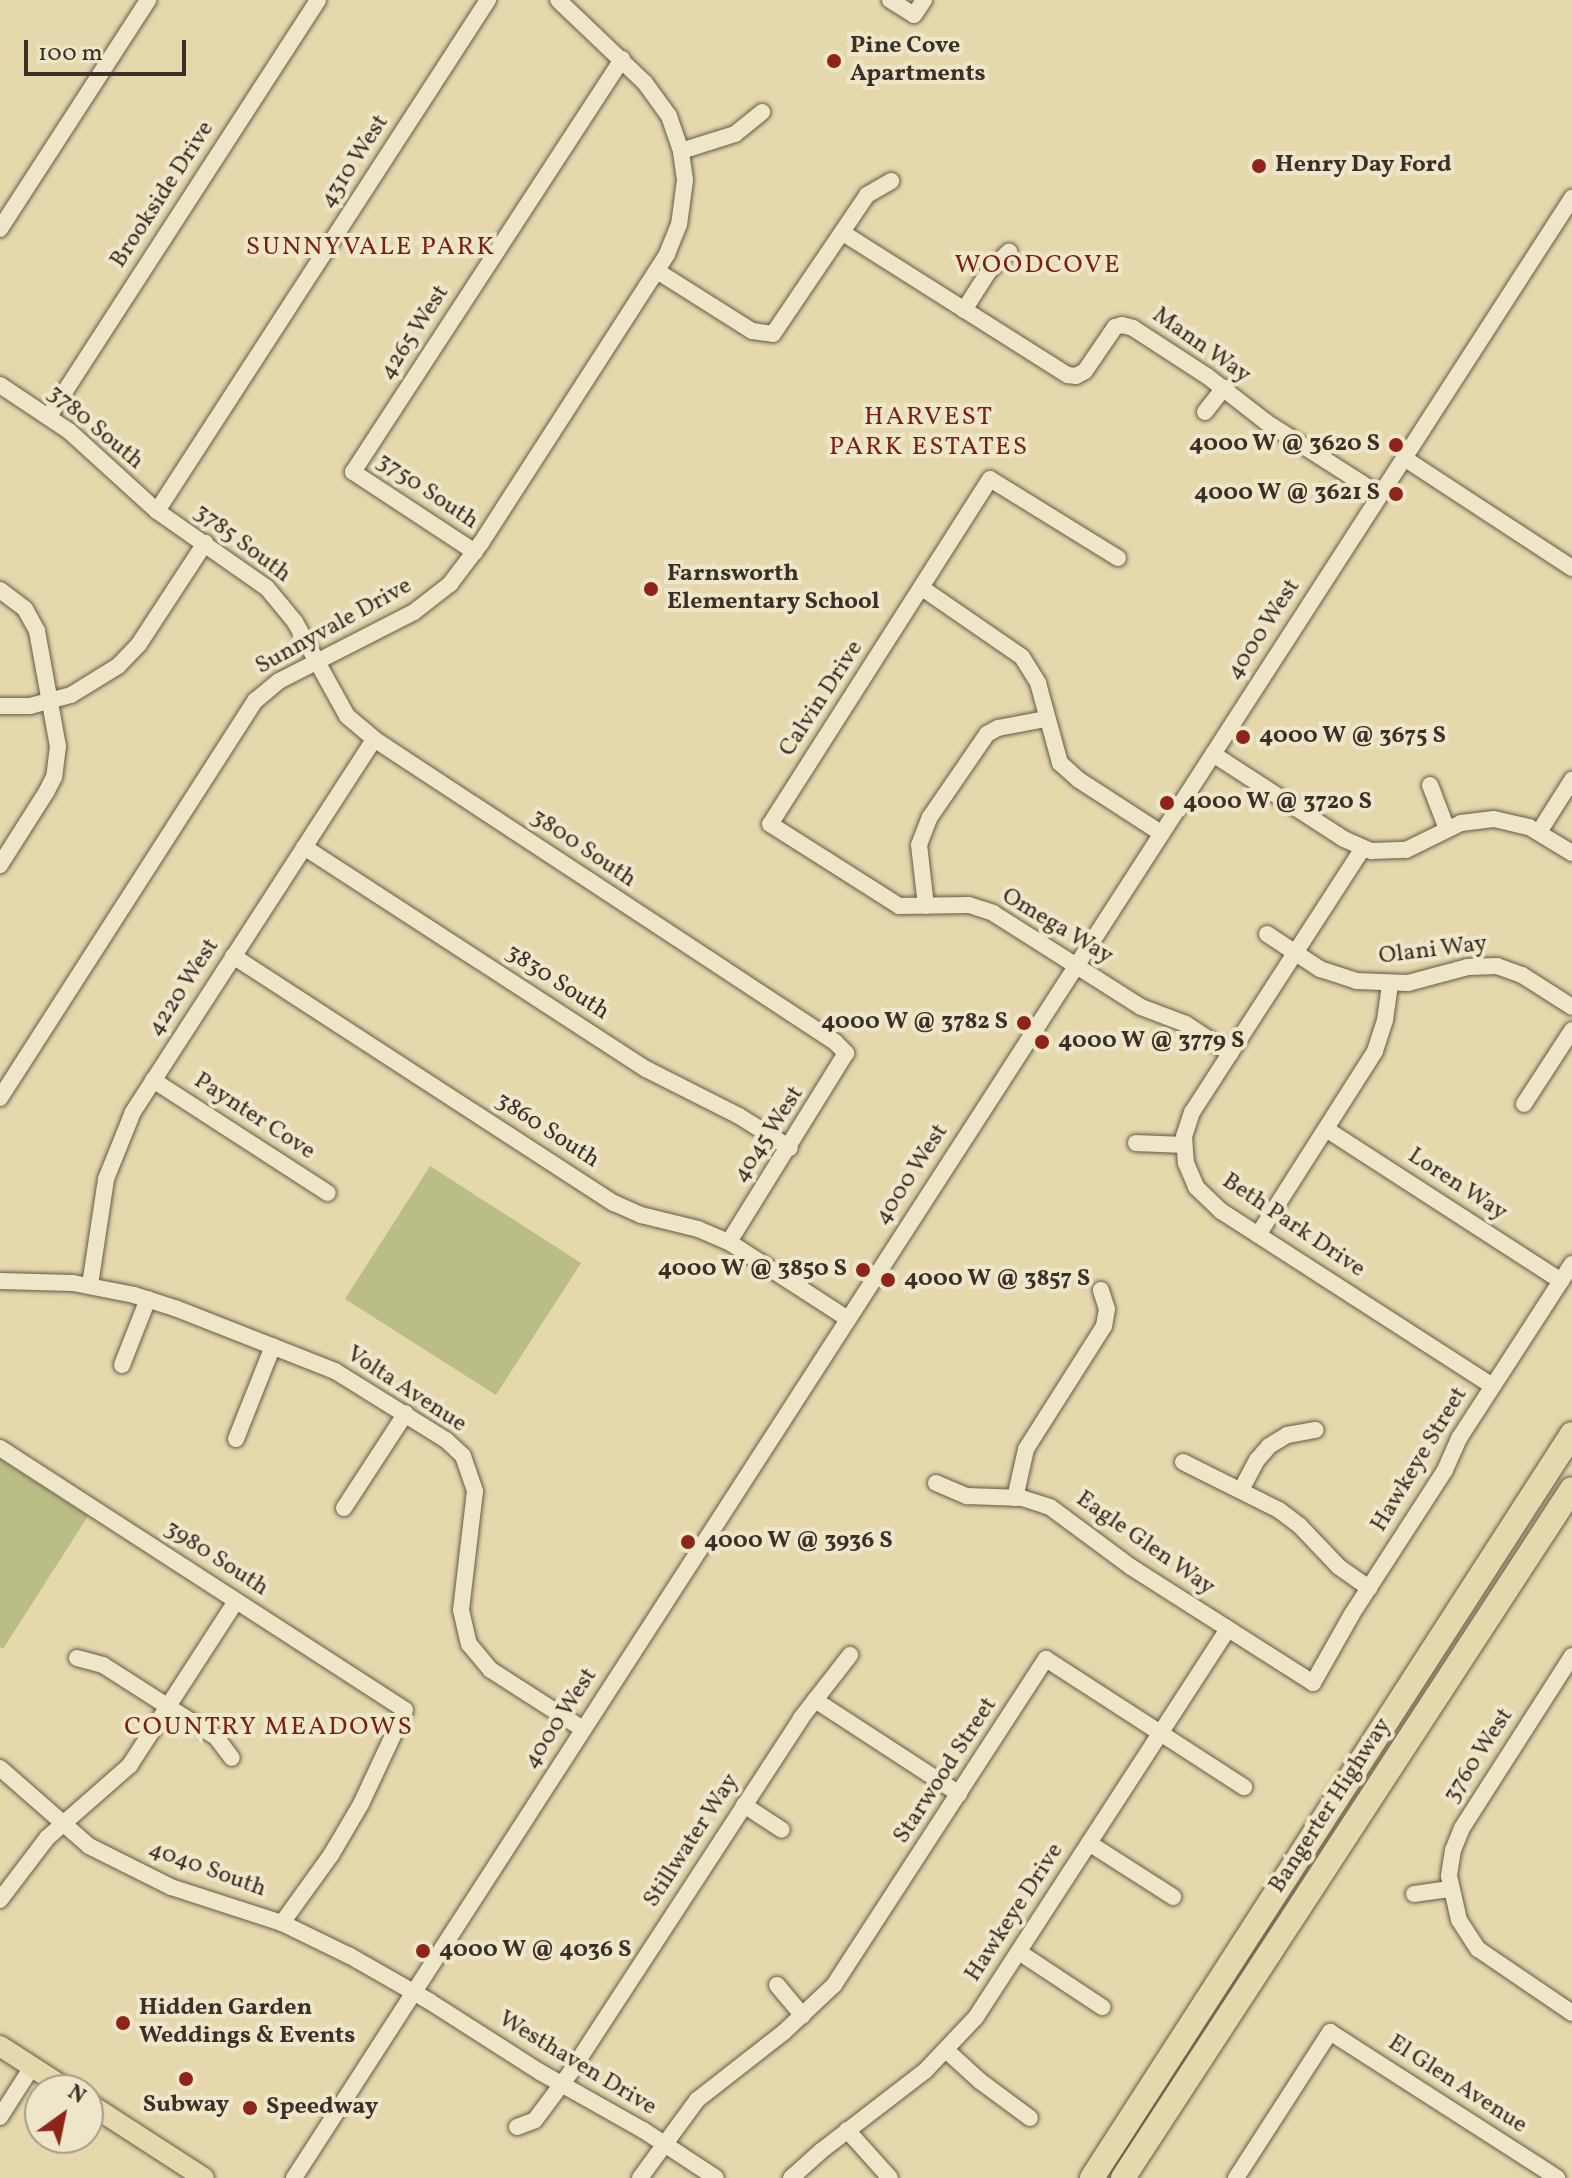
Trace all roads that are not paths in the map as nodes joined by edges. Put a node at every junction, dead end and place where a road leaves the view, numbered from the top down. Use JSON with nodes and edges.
{"nodes":[{"id":1,"x":148,"y":0,"type":"edge"},
{"id":2,"x":318,"y":0,"type":"edge"},
{"id":3,"x":488,"y":0,"type":"edge"},
{"id":4,"x":558,"y":0,"type":"edge"},
{"id":5,"x":890,"y":0,"type":"edge"},
{"id":6,"x":924,"y":0,"type":"edge"},
{"id":7,"x":622,"y":59,"type":"junction"},
{"id":8,"x":762,"y":112,"type":"dead end"},
{"id":9,"x":681,"y":151,"type":"junction"},
{"id":10,"x":891,"y":181,"type":"dead end"},
{"id":11,"x":1572,"y":198,"type":"edge"},
{"id":12,"x":1,"y":226,"type":"edge"},
{"id":13,"x":843,"y":233,"type":"junction"},
{"id":14,"x":1009,"y":252,"type":"dead end"},
{"id":15,"x":657,"y":271,"type":"junction"},
{"id":16,"x":964,"y":310,"type":"junction"},
{"id":17,"x":0,"y":385,"type":"edge"},
{"id":18,"x":1224,"y":388,"type":"junction"},
{"id":19,"x":1205,"y":412,"type":"dead end"},
{"id":20,"x":49,"y":416,"type":"junction"},
{"id":21,"x":1404,"y":458,"type":"junction"},
{"id":22,"x":353,"y":472,"type":"joint"},
{"id":23,"x":1380,"y":495,"type":"junction"},
{"id":24,"x":157,"y":511,"type":"junction"},
{"id":25,"x":205,"y":543,"type":"junction"},
{"id":26,"x":475,"y":552,"type":"junction"},
{"id":27,"x":1118,"y":558,"type":"dead end"},
{"id":28,"x":1572,"y":568,"type":"edge"},
{"id":29,"x":922,"y":588,"type":"junction"},
{"id":30,"x":0,"y":590,"type":"edge"},
{"id":31,"x":318,"y":661,"type":"junction"},
{"id":32,"x":51,"y":701,"type":"junction"},
{"id":33,"x":0,"y":706,"type":"edge"},
{"id":34,"x":1046,"y":719,"type":"junction"},
{"id":35,"x":374,"y":739,"type":"junction"},
{"id":36,"x":1213,"y":754,"type":"junction"},
{"id":37,"x":1572,"y":780,"type":"edge"},
{"id":38,"x":1430,"y":785,"type":"dead end"},
{"id":39,"x":770,"y":824,"type":"joint"},
{"id":40,"x":1447,"y":829,"type":"junction"},
{"id":41,"x":1539,"y":832,"type":"junction"},
{"id":42,"x":1161,"y":833,"type":"junction"},
{"id":43,"x":304,"y":847,"type":"junction"},
{"id":44,"x":1363,"y":848,"type":"junction"},
{"id":45,"x":1572,"y":853,"type":"edge"},
{"id":46,"x":0,"y":865,"type":"edge"},
{"id":47,"x":926,"y":906,"type":"junction"},
{"id":48,"x":1267,"y":934,"type":"dead end"},
{"id":49,"x":1295,"y":953,"type":"junction"},
{"id":50,"x":233,"y":956,"type":"junction"},
{"id":51,"x":1076,"y":965,"type":"junction"},
{"id":52,"x":1390,"y":984,"type":"junction"},
{"id":53,"x":1572,"y":1007,"type":"edge"},
{"id":54,"x":1572,"y":1030,"type":"edge"},
{"id":55,"x":846,"y":1053,"type":"joint"},
{"id":56,"x":1230,"y":1053,"type":"junction"},
{"id":57,"x":153,"y":1080,"type":"junction"},
{"id":58,"x":0,"y":1098,"type":"edge"},
{"id":59,"x":1524,"y":1104,"type":"dead end"},
{"id":60,"x":1326,"y":1129,"type":"junction"},
{"id":61,"x":1136,"y":1143,"type":"dead end"},
{"id":62,"x":1184,"y":1145,"type":"junction"},
{"id":63,"x":790,"y":1148,"type":"junction"},
{"id":64,"x":328,"y":1193,"type":"dead end"},
{"id":65,"x":1258,"y":1235,"type":"junction"},
{"id":66,"x":729,"y":1242,"type":"junction"},
{"id":67,"x":1572,"y":1264,"type":"edge"},
{"id":68,"x":0,"y":1281,"type":"edge"},
{"id":69,"x":1561,"y":1281,"type":"junction"},
{"id":70,"x":90,"y":1285,"type":"junction"},
{"id":71,"x":1101,"y":1290,"type":"dead end"},
{"id":72,"x":148,"y":1299,"type":"junction"},
{"id":73,"x":848,"y":1319,"type":"junction"},
{"id":74,"x":273,"y":1346,"type":"junction"},
{"id":75,"x":122,"y":1365,"type":"dead end"},
{"id":76,"x":1493,"y":1386,"type":"junction"},
{"id":77,"x":406,"y":1413,"type":"junction"},
{"id":78,"x":1316,"y":1430,"type":"dead end"},
{"id":79,"x":1572,"y":1434,"type":"edge"},
{"id":80,"x":236,"y":1439,"type":"dead end"},
{"id":81,"x":0,"y":1448,"type":"edge"},
{"id":82,"x":1183,"y":1462,"type":"dead end"},
{"id":83,"x":936,"y":1483,"type":"dead end"},
{"id":84,"x":1572,"y":1489,"type":"edge"},
{"id":85,"x":1241,"y":1490,"type":"junction"},
{"id":86,"x":1015,"y":1498,"type":"junction"},
{"id":87,"x":344,"y":1508,"type":"dead end"},
{"id":88,"x":1369,"y":1588,"type":"junction"},
{"id":89,"x":236,"y":1601,"type":"junction"},
{"id":90,"x":1228,"y":1629,"type":"junction"},
{"id":91,"x":850,"y":1655,"type":"dead end"},
{"id":92,"x":77,"y":1658,"type":"dead end"},
{"id":93,"x":1570,"y":1663,"type":"edge"},
{"id":94,"x":1313,"y":1683,"type":"joint"},
{"id":95,"x":815,"y":1700,"type":"junction"},
{"id":96,"x":167,"y":1706,"type":"junction"},
{"id":97,"x":583,"y":1729,"type":"junction"},
{"id":98,"x":1161,"y":1733,"type":"junction"},
{"id":99,"x":232,"y":1758,"type":"dead end"},
{"id":100,"x":0,"y":1768,"type":"edge"},
{"id":101,"x":1244,"y":1787,"type":"dead end"},
{"id":102,"x":959,"y":1794,"type":"junction"},
{"id":103,"x":744,"y":1805,"type":"junction"},
{"id":104,"x":61,"y":1825,"type":"junction"},
{"id":105,"x":782,"y":1830,"type":"dead end"},
{"id":106,"x":1089,"y":1843,"type":"junction"},
{"id":107,"x":1449,"y":1889,"type":"junction"},
{"id":108,"x":1414,"y":1894,"type":"dead end"},
{"id":109,"x":1173,"y":1897,"type":"dead end"},
{"id":110,"x":0,"y":1900,"type":"edge"},
{"id":111,"x":282,"y":1923,"type":"junction"},
{"id":112,"x":1019,"y":1952,"type":"junction"},
{"id":113,"x":777,"y":1985,"type":"dead end"},
{"id":114,"x":413,"y":1992,"type":"junction"},
{"id":115,"x":1102,"y":2007,"type":"dead end"},
{"id":116,"x":1572,"y":2013,"type":"edge"},
{"id":117,"x":803,"y":2016,"type":"junction"},
{"id":118,"x":0,"y":2046,"type":"edge"},
{"id":119,"x":946,"y":2050,"type":"junction"},
{"id":120,"x":32,"y":2067,"type":"junction"},
{"id":121,"x":43,"y":2074,"type":"edge"},
{"id":122,"x":561,"y":2084,"type":"junction"},
{"id":123,"x":104,"y":2113,"type":"edge"},
{"id":124,"x":0,"y":2117,"type":"edge"},
{"id":125,"x":1030,"y":2118,"type":"dead end"},
{"id":126,"x":1132,"y":2120,"type":"junction"},
{"id":127,"x":517,"y":2127,"type":"dead end"},
{"id":128,"x":847,"y":2130,"type":"junction"},
{"id":129,"x":663,"y":2144,"type":"junction"},
{"id":130,"x":204,"y":2178,"type":"edge"},
{"id":131,"x":294,"y":2178,"type":"edge"},
{"id":132,"x":640,"y":2178,"type":"edge"},
{"id":133,"x":716,"y":2178,"type":"edge"},
{"id":134,"x":791,"y":2178,"type":"edge"},
{"id":135,"x":890,"y":2178,"type":"edge"},
{"id":136,"x":1092,"y":2178,"type":"edge"},
{"id":137,"x":1104,"y":2178,"type":"edge"},
{"id":138,"x":1123,"y":2178,"type":"edge"},
{"id":139,"x":1236,"y":2178,"type":"edge"},
{"id":140,"x":1557,"y":2178,"type":"edge"}],
"edges":[{"from":1,"to":12,"type":"street"},
{"from":2,"to":20,"type":"street","name":"Brookside Drive"},
{"from":3,"to":24,"type":"street","name":"4310 West"},
{"from":4,"to":7,"type":"street","name":"Sunnyvale Drive"},
{"from":5,"to":6,"type":"street"},
{"from":7,"to":9,"type":"street","name":"Sunnyvale Drive"},
{"from":7,"to":22,"type":"street","name":"4265 West"},
{"from":8,"to":9,"type":"street"},
{"from":9,"to":15,"type":"street","name":"Sunnyvale Drive"},
{"from":10,"to":13,"type":"street"},
{"from":11,"to":21,"type":"street","name":"4000 West"},
{"from":13,"to":15,"type":"street"},
{"from":13,"to":16,"type":"street","name":"Mann Way"},
{"from":14,"to":16,"type":"street"},
{"from":15,"to":26,"type":"street","name":"Sunnyvale Drive"},
{"from":16,"to":18,"type":"street","name":"Mann Way"},
{"from":17,"to":20,"type":"street","name":"3780 South"},
{"from":18,"to":19,"type":"street"},
{"from":18,"to":23,"type":"street","name":"Mann Way"},
{"from":20,"to":24,"type":"street","name":"3780 South"},
{"from":21,"to":23,"type":"street","name":"4000 West"},
{"from":21,"to":28,"type":"street"},
{"from":22,"to":26,"type":"street","name":"3750 South"},
{"from":23,"to":36,"type":"street","name":"4000 West"},
{"from":24,"to":25,"type":"street","name":"3785 South"},
{"from":25,"to":31,"type":"street","name":"3785 South"},
{"from":25,"to":32,"type":"street"},
{"from":26,"to":31,"type":"street","name":"Sunnyvale Drive"},
{"from":27,"to":29,"type":"street","name":"Calvin Drive"},
{"from":29,"to":34,"type":"street"},
{"from":29,"to":39,"type":"street","name":"Calvin Drive"},
{"from":30,"to":32,"type":"street"},
{"from":31,"to":35,"type":"street","name":"3800 South"},
{"from":31,"to":58,"type":"street","name":"Sunnyvale Drive"},
{"from":32,"to":33,"type":"street"},
{"from":32,"to":46,"type":"street"},
{"from":34,"to":42,"type":"street"},
{"from":34,"to":47,"type":"street"},
{"from":35,"to":43,"type":"street","name":"4220 West"},
{"from":35,"to":55,"type":"street","name":"3800 South"},
{"from":36,"to":42,"type":"street","name":"4000 West"},
{"from":36,"to":44,"type":"street"},
{"from":37,"to":41,"type":"street"},
{"from":38,"to":40,"type":"street"},
{"from":39,"to":47,"type":"street","name":"Omega Way"},
{"from":40,"to":41,"type":"street"},
{"from":40,"to":44,"type":"street"},
{"from":41,"to":45,"type":"street"},
{"from":42,"to":51,"type":"street","name":"4000 West"},
{"from":43,"to":50,"type":"street","name":"4220 West"},
{"from":43,"to":63,"type":"street","name":"3830 South"},
{"from":44,"to":49,"type":"street"},
{"from":47,"to":51,"type":"street","name":"Omega Way"},
{"from":48,"to":49,"type":"street","name":"Olani Way"},
{"from":49,"to":52,"type":"street","name":"Olani Way"},
{"from":49,"to":56,"type":"street"},
{"from":50,"to":57,"type":"street","name":"4220 West"},
{"from":50,"to":66,"type":"street","name":"3860 South"},
{"from":51,"to":56,"type":"street","name":"Omega Way"},
{"from":51,"to":73,"type":"street","name":"4000 West"},
{"from":52,"to":53,"type":"street","name":"Olani Way"},
{"from":52,"to":60,"type":"street"},
{"from":54,"to":59,"type":"street"},
{"from":55,"to":63,"type":"street","name":"4045 West"},
{"from":56,"to":62,"type":"street"},
{"from":57,"to":64,"type":"street","name":"Paynter Cove"},
{"from":57,"to":70,"type":"street","name":"4220 West"},
{"from":60,"to":65,"type":"street"},
{"from":60,"to":69,"type":"street","name":"Loren Way"},
{"from":61,"to":62,"type":"street"},
{"from":62,"to":65,"type":"street","name":"Beth Park Drive"},
{"from":63,"to":66,"type":"street","name":"4045 West"},
{"from":65,"to":76,"type":"street","name":"Beth Park Drive"},
{"from":66,"to":73,"type":"street","name":"3860 South"},
{"from":67,"to":69,"type":"street","name":"Hawkeye Street"},
{"from":68,"to":70,"type":"street","name":"Volta Avenue"},
{"from":69,"to":76,"type":"street","name":"Hawkeye Street"},
{"from":70,"to":72,"type":"street","name":"Volta Avenue"},
{"from":71,"to":86,"type":"street"},
{"from":72,"to":74,"type":"street","name":"Volta Avenue"},
{"from":72,"to":75,"type":"street"},
{"from":73,"to":97,"type":"street","name":"4000 West"},
{"from":74,"to":77,"type":"street","name":"Volta Avenue"},
{"from":74,"to":80,"type":"street"},
{"from":76,"to":88,"type":"street","name":"Hawkeye Street"},
{"from":77,"to":87,"type":"street"},
{"from":77,"to":97,"type":"street","name":"Volta Avenue"},
{"from":78,"to":85,"type":"street"},
{"from":79,"to":126,"type":"highway","name":"Bangerter Highway"},
{"from":81,"to":89,"type":"street","name":"3980 South"},
{"from":82,"to":85,"type":"street"},
{"from":83,"to":86,"type":"street","name":"Eagle Glen Way"},
{"from":84,"to":138,"type":"highway","name":"Bangerter Highway"},
{"from":85,"to":88,"type":"street"},
{"from":86,"to":90,"type":"street","name":"Eagle Glen Way"},
{"from":88,"to":94,"type":"street","name":"Hawkeye Street"},
{"from":89,"to":96,"type":"street"},
{"from":89,"to":111,"type":"street","name":"3980 South"},
{"from":90,"to":94,"type":"street","name":"Eagle Glen Way"},
{"from":90,"to":98,"type":"street","name":"Hawkeye Drive"},
{"from":91,"to":95,"type":"street","name":"Stillwater Way"},
{"from":92,"to":96,"type":"street"},
{"from":93,"to":107,"type":"street","name":"3760 West"},
{"from":95,"to":102,"type":"street"},
{"from":95,"to":103,"type":"street","name":"Stillwater Way"},
{"from":96,"to":99,"type":"street"},
{"from":96,"to":104,"type":"street"},
{"from":97,"to":114,"type":"street","name":"4000 West"},
{"from":98,"to":101,"type":"street"},
{"from":98,"to":102,"type":"street","name":"Starwood Street"},
{"from":98,"to":106,"type":"street","name":"Hawkeye Drive"},
{"from":100,"to":104,"type":"street","name":"4040 South"},
{"from":102,"to":117,"type":"street","name":"Starwood Street"},
{"from":103,"to":105,"type":"street"},
{"from":103,"to":122,"type":"street","name":"Stillwater Way"},
{"from":104,"to":110,"type":"street"},
{"from":104,"to":111,"type":"street","name":"4040 South"},
{"from":106,"to":109,"type":"street"},
{"from":106,"to":112,"type":"street","name":"Hawkeye Drive"},
{"from":107,"to":108,"type":"street"},
{"from":107,"to":116,"type":"street"},
{"from":111,"to":114,"type":"street","name":"4040 South"},
{"from":112,"to":115,"type":"street"},
{"from":112,"to":119,"type":"street","name":"Hawkeye Drive"},
{"from":113,"to":117,"type":"street"},
{"from":114,"to":122,"type":"street","name":"Westhaven Drive"},
{"from":114,"to":131,"type":"street","name":"4000 West"},
{"from":117,"to":129,"type":"street","name":"Starwood Street"},
{"from":118,"to":120,"type":"main road"},
{"from":119,"to":125,"type":"street"},
{"from":119,"to":128,"type":"street","name":"Hawkeye Drive"},
{"from":120,"to":121,"type":"main road"},
{"from":120,"to":124,"type":"street"},
{"from":122,"to":127,"type":"street","name":"Stillwater Way"},
{"from":122,"to":129,"type":"street","name":"Westhaven Drive"},
{"from":123,"to":130,"type":"main road"},
{"from":126,"to":136,"type":"highway","name":"Bangerter Highway"},
{"from":126,"to":137,"type":"highway"},
{"from":128,"to":134,"type":"street","name":"Hawkeye Drive"},
{"from":128,"to":135,"type":"street"},
{"from":129,"to":132,"type":"street","name":"Starwood Street"},
{"from":129,"to":133,"type":"street","name":"Westhaven Drive"},
{"from":139,"to":140,"type":"street","name":"El Glen Avenue"}]}
